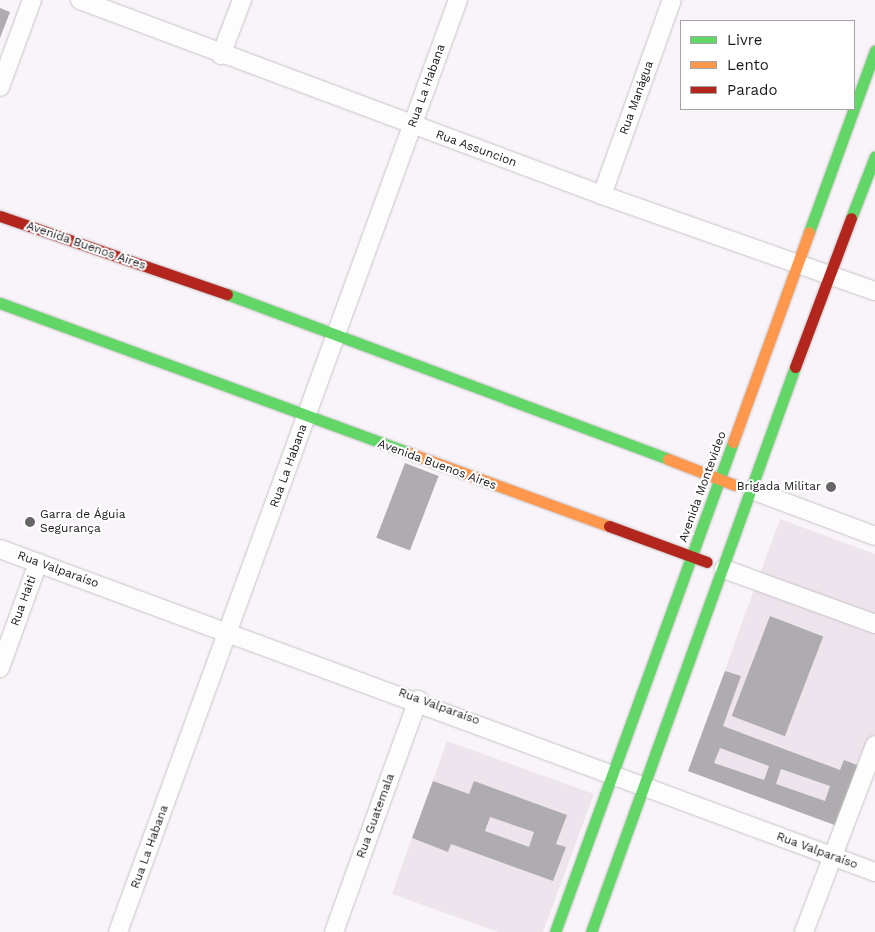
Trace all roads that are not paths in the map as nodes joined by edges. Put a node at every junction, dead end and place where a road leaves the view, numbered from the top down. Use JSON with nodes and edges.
{"nodes":[{"id":1,"x":32,"y":0,"type":"edge"},
{"id":2,"x":80,"y":0,"type":"edge"},
{"id":3,"x":242,"y":0,"type":"edge"},
{"id":4,"x":458,"y":0,"type":"edge"},
{"id":5,"x":672,"y":0,"type":"edge"},
{"id":6,"x":875,"y":51,"type":"edge"},
{"id":7,"x":222,"y":56,"type":"junction"},
{"id":8,"x":0,"y":87,"type":"edge"},
{"id":9,"x":855,"y":107,"type":"edge"},
{"id":10,"x":854,"y":110,"type":"edge"},
{"id":11,"x":413,"y":125,"type":"junction"},
{"id":12,"x":875,"y":156,"type":"edge"},
{"id":13,"x":602,"y":195,"type":"junction"},
{"id":14,"x":0,"y":216,"type":"edge"},
{"id":15,"x":799,"y":264,"type":"junction"},
{"id":16,"x":828,"y":274,"type":"junction"},
{"id":17,"x":875,"y":291,"type":"edge"},
{"id":18,"x":0,"y":303,"type":"edge"},
{"id":19,"x":336,"y":332,"type":"junction"},
{"id":20,"x":761,"y":365,"type":"junction"},
{"id":21,"x":790,"y":376,"type":"junction"},
{"id":22,"x":307,"y":418,"type":"junction"},
{"id":23,"x":720,"y":480,"type":"junction"},
{"id":24,"x":752,"y":490,"type":"junction"},
{"id":25,"x":875,"y":536,"type":"edge"},
{"id":26,"x":0,"y":549,"type":"edge"},
{"id":27,"x":692,"y":557,"type":"junction"},
{"id":28,"x":38,"y":563,"type":"junction"},
{"id":29,"x":724,"y":569,"type":"junction"},
{"id":30,"x":875,"y":624,"type":"edge"},
{"id":31,"x":230,"y":634,"type":"junction"},
{"id":32,"x":0,"y":668,"type":"edge"},
{"id":33,"x":418,"y":700,"type":"junction"},
{"id":34,"x":875,"y":745,"type":"edge"},
{"id":35,"x":612,"y":773,"type":"junction"},
{"id":36,"x":644,"y":786,"type":"junction"},
{"id":37,"x":831,"y":856,"type":"junction"},
{"id":38,"x":875,"y":872,"type":"edge"},
{"id":39,"x":118,"y":932,"type":"edge"},
{"id":40,"x":334,"y":932,"type":"edge"},
{"id":41,"x":555,"y":932,"type":"edge"},
{"id":42,"x":592,"y":932,"type":"edge"},
{"id":43,"x":804,"y":932,"type":"edge"}],
"edges":[{"from":1,"to":8,"type":"street"},
{"from":2,"to":7,"type":"street","name":"Rua Assuncion"},
{"from":3,"to":7,"type":"street"},
{"from":4,"to":11,"type":"street","name":"Rua La Habana"},
{"from":5,"to":13,"type":"street","name":"Rua Manágua"},
{"from":6,"to":9,"type":"street","name":"Avenida Montevideo"},
{"from":7,"to":11,"type":"street","name":"Rua Assuncion"},
{"from":10,"to":15,"type":"street","name":"Avenida Montevideo"},
{"from":11,"to":13,"type":"street","name":"Rua Assuncion"},
{"from":11,"to":19,"type":"street","name":"Rua La Habana"},
{"from":12,"to":16,"type":"street"},
{"from":13,"to":15,"type":"street","name":"Rua Assuncion"},
{"from":14,"to":19,"type":"street","name":"Avenida Buenos Aires"},
{"from":15,"to":16,"type":"street","name":"Rua Assuncion"},
{"from":15,"to":20,"type":"street","name":"Avenida Montevideo"},
{"from":16,"to":17,"type":"street","name":"Rua Assuncion"},
{"from":16,"to":21,"type":"street"},
{"from":18,"to":22,"type":"street","name":"Avenida Buenos Aires"},
{"from":19,"to":22,"type":"street","name":"Rua La Habana"},
{"from":19,"to":23,"type":"street","name":"Avenida Buenos Aires"},
{"from":20,"to":21,"type":"street"},
{"from":20,"to":23,"type":"street","name":"Avenida Montevideo"},
{"from":21,"to":24,"type":"street"},
{"from":22,"to":27,"type":"street","name":"Avenida Buenos Aires"},
{"from":22,"to":31,"type":"street","name":"Rua La Habana"},
{"from":23,"to":24,"type":"street","name":"Avenida Buenos Aires"},
{"from":23,"to":27,"type":"street","name":"Avenida Montevideo"},
{"from":24,"to":25,"type":"street","name":"Avenida Buenos Aires"},
{"from":24,"to":29,"type":"street"},
{"from":26,"to":28,"type":"street","name":"Rua Valparaíso"},
{"from":27,"to":29,"type":"street","name":"Avenida Buenos Aires"},
{"from":27,"to":35,"type":"street","name":"Avenida Montevideo"},
{"from":28,"to":31,"type":"street","name":"Rua Valparaíso"},
{"from":28,"to":32,"type":"street","name":"Rua Haiti"},
{"from":29,"to":30,"type":"street","name":"Avenida Buenos Aires"},
{"from":29,"to":36,"type":"street"},
{"from":31,"to":33,"type":"street","name":"Rua Valparaíso"},
{"from":31,"to":39,"type":"street","name":"Rua La Habana"},
{"from":33,"to":35,"type":"street","name":"Rua Valparaíso"},
{"from":33,"to":40,"type":"street","name":"Rua Guatemala"},
{"from":34,"to":37,"type":"street"},
{"from":35,"to":36,"type":"street","name":"Rua Valparaíso"},
{"from":35,"to":41,"type":"street","name":"Avenida Montevideo"},
{"from":36,"to":37,"type":"street","name":"Rua Valparaíso"},
{"from":36,"to":42,"type":"street"},
{"from":37,"to":38,"type":"street","name":"Rua Valparaíso"},
{"from":37,"to":43,"type":"street"}]}
